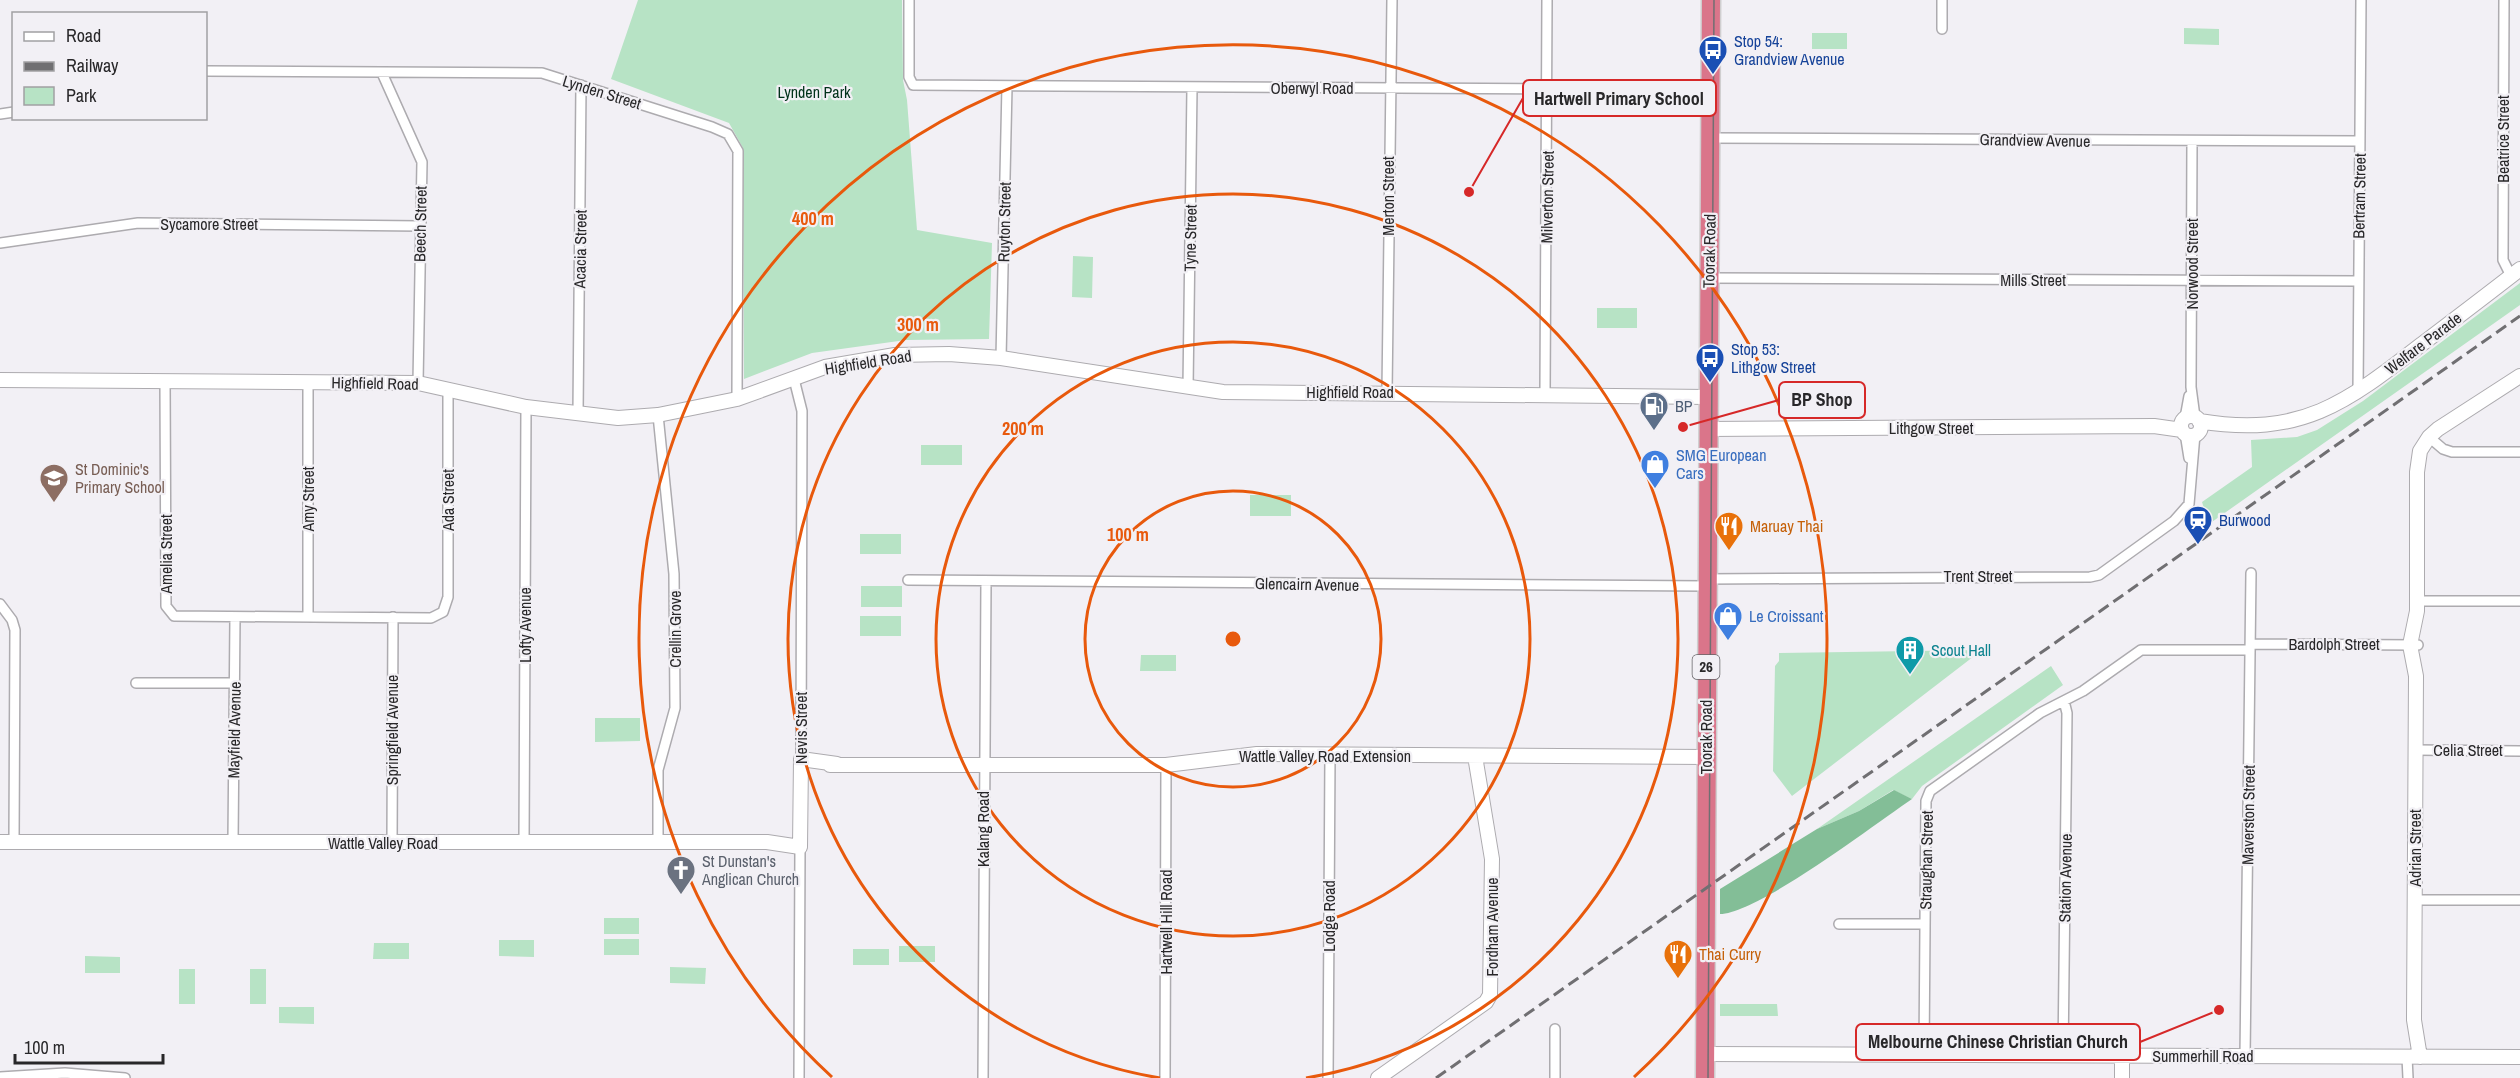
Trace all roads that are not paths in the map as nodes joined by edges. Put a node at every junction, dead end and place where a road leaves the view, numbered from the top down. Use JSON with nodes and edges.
{"nodes":[{"id":1,"x":909,"y":0,"type":"edge"},
{"id":2,"x":1392,"y":0,"type":"edge"},
{"id":3,"x":1546,"y":0,"type":"edge"},
{"id":4,"x":1711,"y":0,"type":"edge"},
{"id":5,"x":1942,"y":0,"type":"edge"},
{"id":6,"x":2361,"y":0,"type":"edge"},
{"id":7,"x":2504,"y":0,"type":"edge"},
{"id":8,"x":1942,"y":29,"type":"dead end"},
{"id":9,"x":207,"y":71,"type":"edge"},
{"id":10,"x":382,"y":73,"type":"junction"},
{"id":11,"x":581,"y":85,"type":"junction"},
{"id":12,"x":1007,"y":86,"type":"junction"},
{"id":13,"x":1192,"y":88,"type":"junction"},
{"id":14,"x":1389,"y":88,"type":"junction"},
{"id":15,"x":1548,"y":90,"type":"junction"},
{"id":16,"x":1710,"y":90,"type":"junction"},
{"id":17,"x":1710,"y":138,"type":"junction"},
{"id":18,"x":2192,"y":141,"type":"junction"},
{"id":19,"x":2360,"y":141,"type":"junction"},
{"id":20,"x":420,"y":225,"type":"junction"},
{"id":21,"x":0,"y":243,"type":"edge"},
{"id":22,"x":2515,"y":273,"type":"edge"},
{"id":23,"x":1708,"y":278,"type":"junction"},
{"id":24,"x":2192,"y":280,"type":"junction"},
{"id":25,"x":2358,"y":281,"type":"junction"},
{"id":26,"x":1001,"y":358,"type":"junction"},
{"id":27,"x":2520,"y":376,"type":"edge"},
{"id":28,"x":794,"y":379,"type":"junction"},
{"id":29,"x":0,"y":380,"type":"edge"},
{"id":30,"x":165,"y":381,"type":"junction"},
{"id":31,"x":308,"y":382,"type":"junction"},
{"id":32,"x":418,"y":383,"type":"junction"},
{"id":33,"x":448,"y":388,"type":"junction"},
{"id":34,"x":1188,"y":388,"type":"junction"},
{"id":35,"x":1387,"y":392,"type":"junction"},
{"id":36,"x":2358,"y":393,"type":"junction"},
{"id":37,"x":1545,"y":394,"type":"junction"},
{"id":38,"x":1707,"y":398,"type":"junction"},
{"id":39,"x":737,"y":399,"type":"junction"},
{"id":40,"x":526,"y":407,"type":"junction"},
{"id":41,"x":2322,"y":412,"type":"joint"},
{"id":42,"x":578,"y":414,"type":"junction"},
{"id":43,"x":658,"y":415,"type":"junction"},
{"id":44,"x":2190,"y":426,"type":"junction"},
{"id":45,"x":1707,"y":429,"type":"junction"},
{"id":46,"x":2429,"y":437,"type":"junction"},
{"id":47,"x":2520,"y":452,"type":"edge"},
{"id":48,"x":2251,"y":573,"type":"dead end"},
{"id":49,"x":908,"y":580,"type":"dead end"},
{"id":50,"x":986,"y":581,"type":"junction"},
{"id":51,"x":1706,"y":582,"type":"junction"},
{"id":52,"x":2520,"y":602,"type":"edge"},
{"id":53,"x":0,"y":604,"type":"edge"},
{"id":54,"x":2417,"y":606,"type":"junction"},
{"id":55,"x":235,"y":617,"type":"junction"},
{"id":56,"x":308,"y":617,"type":"junction"},
{"id":57,"x":393,"y":617,"type":"junction"},
{"id":58,"x":2414,"y":645,"type":"junction"},
{"id":59,"x":2250,"y":647,"type":"junction"},
{"id":60,"x":136,"y":683,"type":"dead end"},
{"id":61,"x":235,"y":684,"type":"junction"},
{"id":62,"x":2064,"y":701,"type":"junction"},
{"id":63,"x":2416,"y":750,"type":"junction"},
{"id":64,"x":2520,"y":751,"type":"edge"},
{"id":65,"x":1330,"y":755,"type":"junction"},
{"id":66,"x":1475,"y":756,"type":"junction"},
{"id":67,"x":1706,"y":757,"type":"junction"},
{"id":68,"x":801,"y":764,"type":"junction"},
{"id":69,"x":984,"y":764,"type":"junction"},
{"id":70,"x":1166,"y":765,"type":"junction"},
{"id":71,"x":7,"y":842,"type":"edge"},
{"id":72,"x":233,"y":842,"type":"junction"},
{"id":73,"x":658,"y":842,"type":"junction"},
{"id":74,"x":801,"y":842,"type":"junction"},
{"id":75,"x":392,"y":843,"type":"junction"},
{"id":76,"x":524,"y":843,"type":"junction"},
{"id":77,"x":2415,"y":900,"type":"junction"},
{"id":78,"x":2520,"y":900,"type":"edge"},
{"id":79,"x":1839,"y":924,"type":"dead end"},
{"id":80,"x":1925,"y":924,"type":"junction"},
{"id":81,"x":1555,"y":1029,"type":"dead end"},
{"id":82,"x":1705,"y":1054,"type":"junction"},
{"id":83,"x":1924,"y":1055,"type":"junction"},
{"id":84,"x":2063,"y":1056,"type":"junction"},
{"id":85,"x":2119,"y":1056,"type":"junction"},
{"id":86,"x":2245,"y":1056,"type":"junction"},
{"id":87,"x":2412,"y":1057,"type":"junction"},
{"id":88,"x":2520,"y":1057,"type":"edge"},
{"id":89,"x":50,"y":1075,"type":"edge"},
{"id":90,"x":0,"y":1077,"type":"edge"},
{"id":91,"x":124,"y":1078,"type":"edge"},
{"id":92,"x":799,"y":1078,"type":"edge"},
{"id":93,"x":983,"y":1078,"type":"edge"},
{"id":94,"x":1165,"y":1078,"type":"edge"},
{"id":95,"x":1328,"y":1078,"type":"edge"},
{"id":96,"x":1378,"y":1078,"type":"edge"},
{"id":97,"x":1555,"y":1078,"type":"edge"},
{"id":98,"x":1705,"y":1078,"type":"edge"},
{"id":99,"x":2117,"y":1078,"type":"edge"},
{"id":100,"x":2122,"y":1078,"type":"edge"},
{"id":101,"x":2408,"y":1078,"type":"edge"}],
"edges":[{"from":1,"to":12,"type":"street","name":"Oberwyl Road"},
{"from":2,"to":14,"type":"street","name":"Merton Street"},
{"from":3,"to":15,"type":"street","name":"Milverton Street"},
{"from":4,"to":16,"type":"highway","name":"Toorak Road","number":"26"},
{"from":5,"to":8,"type":"street"},
{"from":6,"to":19,"type":"street","name":"Bertram Street"},
{"from":7,"to":22,"type":"street","name":"Beatrice Street"},
{"from":9,"to":10,"type":"street","name":"Lynden Street"},
{"from":10,"to":11,"type":"street","name":"Lynden Street"},
{"from":10,"to":20,"type":"street","name":"Beech Street"},
{"from":11,"to":39,"type":"street","name":"Lynden Street"},
{"from":11,"to":42,"type":"street","name":"Acacia Street"},
{"from":12,"to":13,"type":"street","name":"Oberwyl Road"},
{"from":12,"to":26,"type":"street","name":"Ruyton Street"},
{"from":13,"to":14,"type":"street","name":"Oberwyl Road"},
{"from":13,"to":34,"type":"street","name":"Tyne Street"},
{"from":14,"to":15,"type":"street","name":"Oberwyl Road"},
{"from":14,"to":35,"type":"street","name":"Merton Street"},
{"from":15,"to":16,"type":"street","name":"Oberwyl Road"},
{"from":15,"to":37,"type":"street","name":"Milverton Street"},
{"from":16,"to":17,"type":"highway","name":"Toorak Road","number":"26"},
{"from":17,"to":18,"type":"street","name":"Grandview Avenue"},
{"from":17,"to":23,"type":"highway","name":"Toorak Road","number":"26"},
{"from":18,"to":19,"type":"street","name":"Grandview Avenue"},
{"from":18,"to":24,"type":"street","name":"Norwood Street"},
{"from":19,"to":25,"type":"street","name":"Bertram Street"},
{"from":20,"to":21,"type":"street","name":"Sycamore Street"},
{"from":20,"to":32,"type":"street","name":"Beech Street"},
{"from":22,"to":36,"type":"street","name":"Welfare Parade"},
{"from":23,"to":24,"type":"street","name":"Mills Street"},
{"from":23,"to":38,"type":"highway","name":"Toorak Road","number":"26"},
{"from":24,"to":25,"type":"street","name":"Mills Street"},
{"from":24,"to":44,"type":"street","name":"Norwood Street"},
{"from":25,"to":36,"type":"street","name":"Bertram Street"},
{"from":26,"to":28,"type":"street","name":"Highfield Road"},
{"from":26,"to":34,"type":"street","name":"Highfield Road"},
{"from":27,"to":46,"type":"street"},
{"from":28,"to":39,"type":"street","name":"Highfield Road"},
{"from":28,"to":68,"type":"street","name":"Nevis Street"},
{"from":29,"to":30,"type":"street","name":"Highfield Road"},
{"from":30,"to":31,"type":"street","name":"Highfield Road"},
{"from":30,"to":55,"type":"street","name":"Amelia Street"},
{"from":31,"to":32,"type":"street","name":"Highfield Road"},
{"from":31,"to":56,"type":"street","name":"Amy Street"},
{"from":32,"to":33,"type":"street","name":"Highfield Road"},
{"from":33,"to":40,"type":"street","name":"Highfield Road"},
{"from":33,"to":57,"type":"street","name":"Ada Street"},
{"from":34,"to":35,"type":"street","name":"Highfield Road"},
{"from":35,"to":37,"type":"street","name":"Highfield Road"},
{"from":36,"to":41,"type":"street","name":"Welfare Parade"},
{"from":37,"to":38,"type":"street","name":"Highfield Road"},
{"from":38,"to":45,"type":"highway","name":"Toorak Road","number":"26"},
{"from":39,"to":43,"type":"street","name":"Highfield Road"},
{"from":40,"to":42,"type":"street","name":"Highfield Road"},
{"from":40,"to":76,"type":"street","name":"Lofty Avenue"},
{"from":41,"to":44,"type":"street","name":"Lithgow Street"},
{"from":42,"to":43,"type":"street","name":"Highfield Road"},
{"from":43,"to":73,"type":"street","name":"Crellin Grove"},
{"from":44,"to":45,"type":"street","name":"Lithgow Street"},
{"from":44,"to":51,"type":"street","name":"Trent Street"},
{"from":45,"to":51,"type":"highway","name":"Toorak Road","number":"26"},
{"from":46,"to":47,"type":"street"},
{"from":46,"to":54,"type":"street","name":"Adrian Street"},
{"from":48,"to":59,"type":"street","name":"Maverston Street"},
{"from":49,"to":50,"type":"street","name":"Glencairn Avenue"},
{"from":50,"to":51,"type":"street","name":"Glencairn Avenue"},
{"from":50,"to":69,"type":"street","name":"Kalang Road"},
{"from":51,"to":67,"type":"highway","name":"Toorak Road","number":"26"},
{"from":52,"to":54,"type":"street"},
{"from":53,"to":71,"type":"street"},
{"from":54,"to":58,"type":"street","name":"Adrian Street"},
{"from":55,"to":56,"type":"street"},
{"from":55,"to":61,"type":"street","name":"Mayfield Avenue"},
{"from":56,"to":57,"type":"street"},
{"from":57,"to":75,"type":"street","name":"Springfield Avenue"},
{"from":58,"to":59,"type":"street","name":"Bardolph Street"},
{"from":58,"to":63,"type":"street","name":"Adrian Street"},
{"from":59,"to":62,"type":"street","name":"Bardolph Street"},
{"from":59,"to":86,"type":"street","name":"Maverston Street"},
{"from":60,"to":61,"type":"street"},
{"from":61,"to":72,"type":"street","name":"Mayfield Avenue"},
{"from":62,"to":80,"type":"street","name":"Straughan Street"},
{"from":62,"to":84,"type":"street","name":"Station Avenue"},
{"from":63,"to":64,"type":"street","name":"Celia Street"},
{"from":63,"to":77,"type":"street","name":"Adrian Street"},
{"from":65,"to":66,"type":"street","name":"Wattle Valley Road Extension"},
{"from":65,"to":70,"type":"street","name":"Wattle Valley Road Extension"},
{"from":65,"to":95,"type":"street","name":"Lodge Road"},
{"from":66,"to":67,"type":"street","name":"Wattle Valley Road Extension"},
{"from":66,"to":96,"type":"street","name":"Fordham Avenue"},
{"from":67,"to":82,"type":"highway","name":"Toorak Road","number":"26"},
{"from":68,"to":69,"type":"street","name":"Wattle Valley Road Extension"},
{"from":68,"to":74,"type":"street","name":"Nevis Street"},
{"from":69,"to":70,"type":"street","name":"Wattle Valley Road Extension"},
{"from":69,"to":93,"type":"street","name":"Kalang Road"},
{"from":70,"to":94,"type":"street","name":"Hartwell Hill Road"},
{"from":71,"to":72,"type":"street","name":"Wattle Valley Road"},
{"from":72,"to":75,"type":"street","name":"Wattle Valley Road"},
{"from":73,"to":74,"type":"street","name":"Wattle Valley Road"},
{"from":73,"to":76,"type":"street","name":"Wattle Valley Road"},
{"from":74,"to":92,"type":"street","name":"Nevis Street"},
{"from":75,"to":76,"type":"street","name":"Wattle Valley Road"},
{"from":77,"to":78,"type":"street"},
{"from":77,"to":87,"type":"street","name":"Adrian Street"},
{"from":79,"to":80,"type":"street"},
{"from":80,"to":83,"type":"street","name":"Straughan Street"},
{"from":81,"to":97,"type":"street"},
{"from":82,"to":83,"type":"street","name":"Summerhill Road"},
{"from":82,"to":98,"type":"highway","name":"Toorak Road","number":"26"},
{"from":83,"to":84,"type":"street","name":"Summerhill Road"},
{"from":84,"to":85,"type":"street","name":"Summerhill Road"},
{"from":85,"to":86,"type":"street","name":"Summerhill Road"},
{"from":85,"to":99,"type":"street"},
{"from":85,"to":100,"type":"street"},
{"from":86,"to":87,"type":"street","name":"Summerhill Road"},
{"from":87,"to":88,"type":"street","name":"Summerhill Road"},
{"from":87,"to":101,"type":"street"},
{"from":89,"to":90,"type":"street"},
{"from":89,"to":91,"type":"street"}]}
